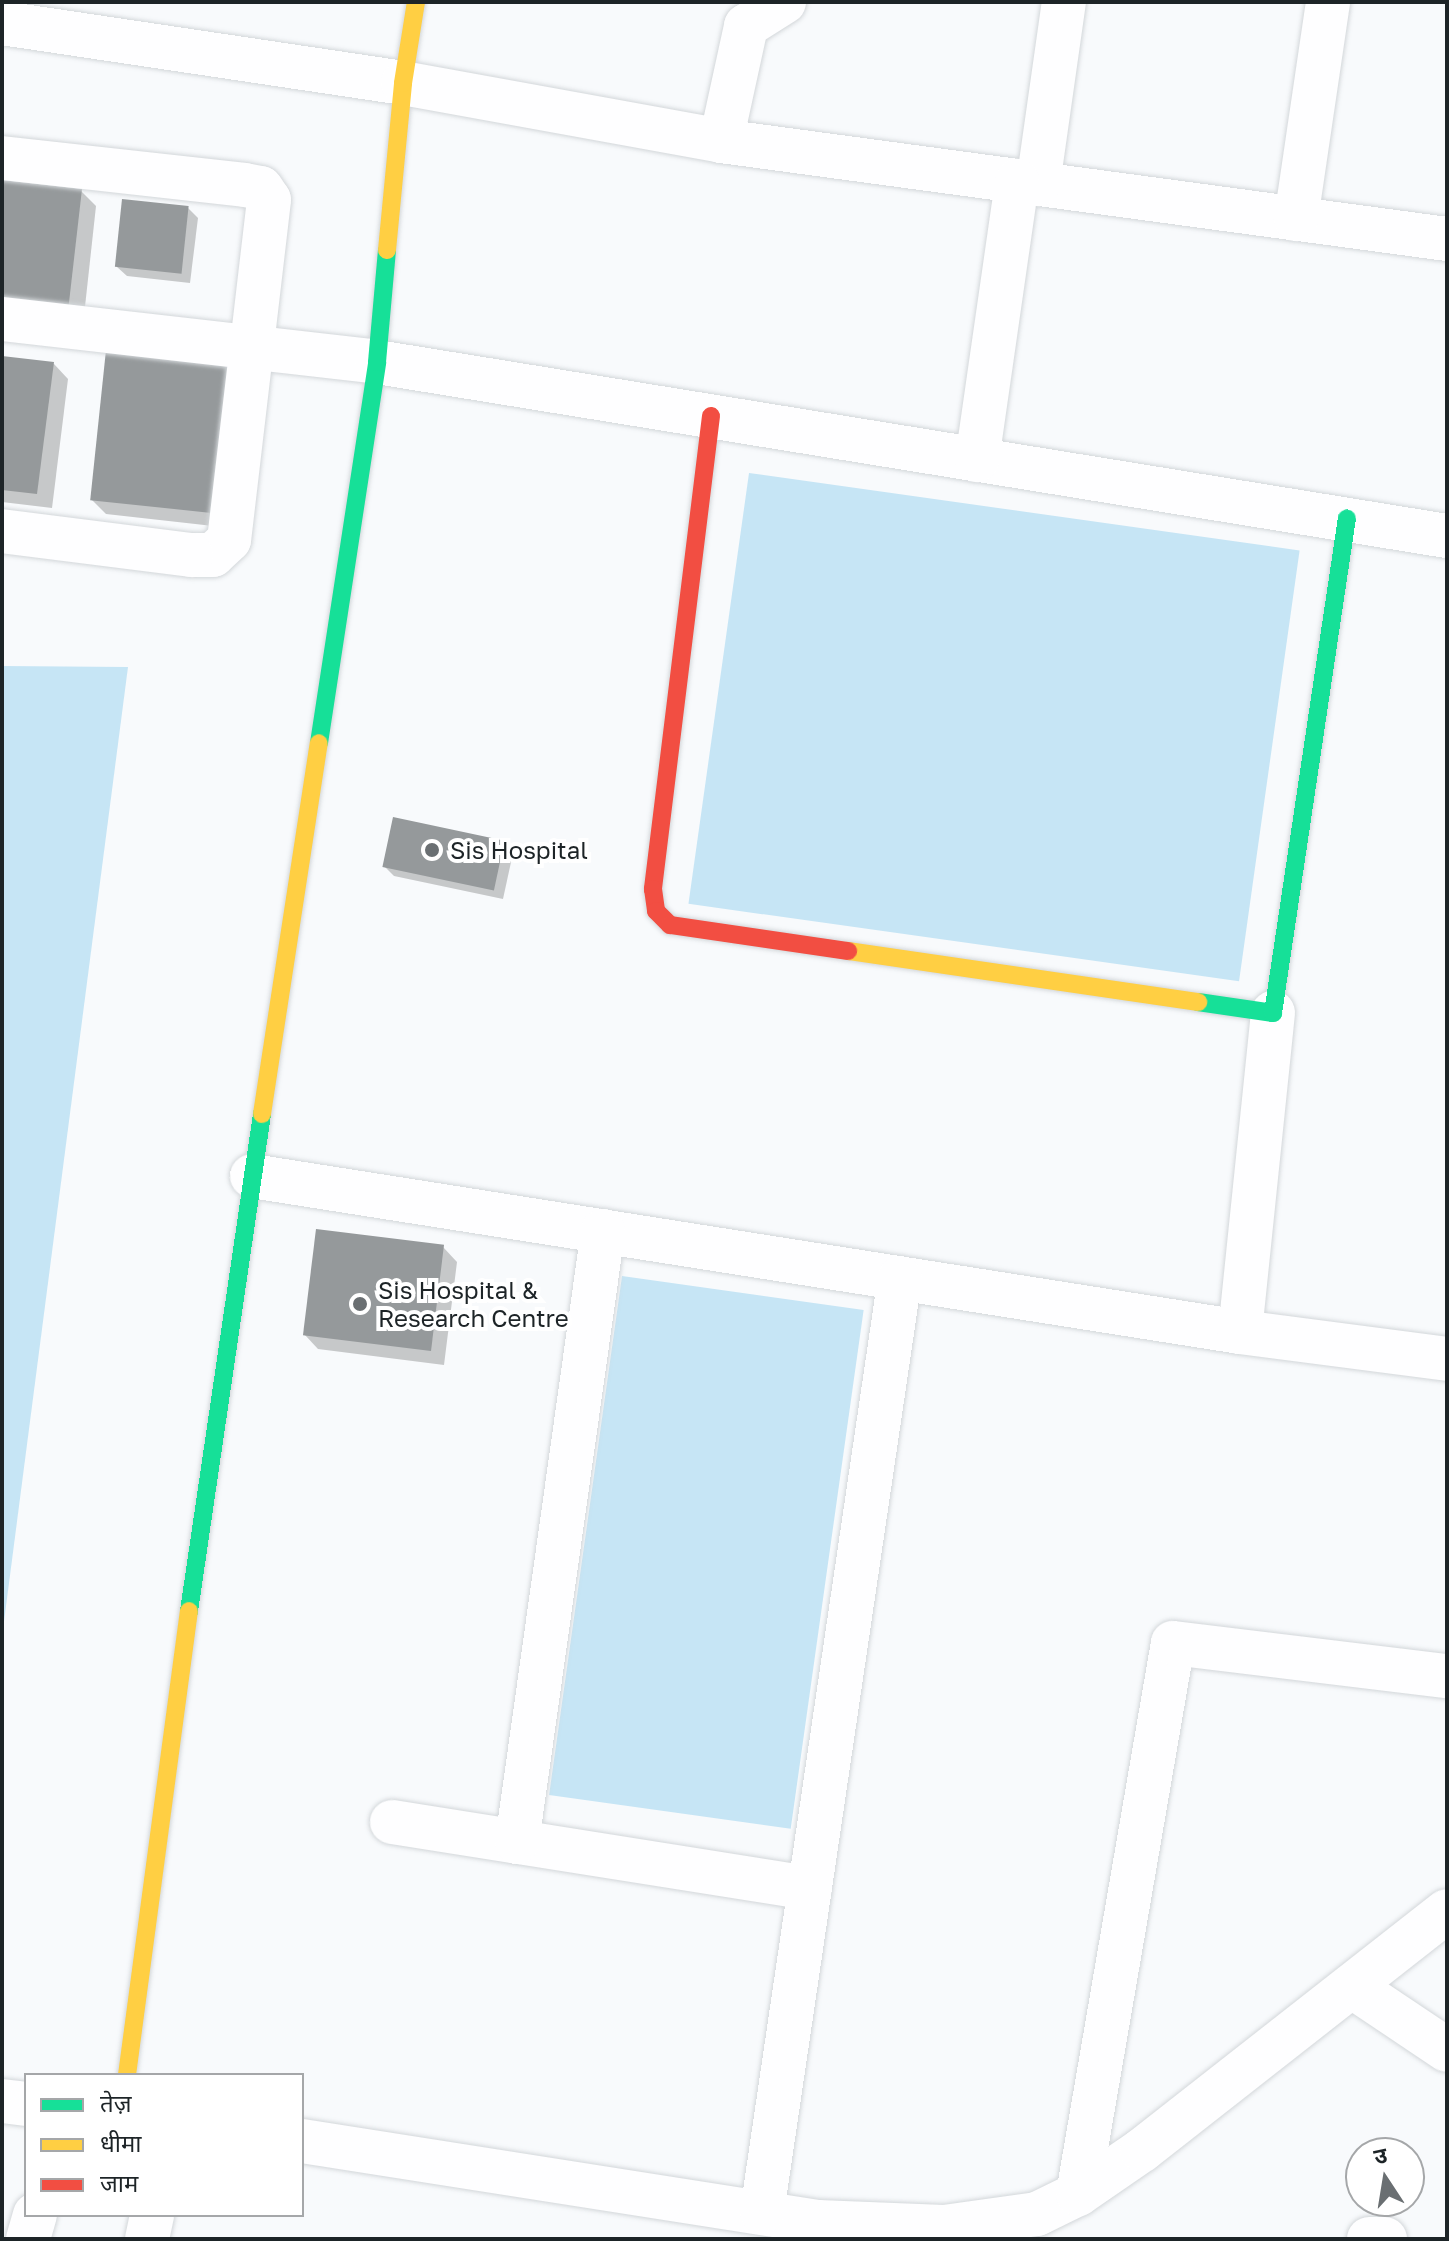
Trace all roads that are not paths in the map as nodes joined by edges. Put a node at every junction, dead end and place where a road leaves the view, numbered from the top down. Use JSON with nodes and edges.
{"nodes":[{"id":1,"x":416,"y":2,"type":"edge"},
{"id":2,"x":784,"y":2,"type":"edge"},
{"id":3,"x":1064,"y":2,"type":"edge"},
{"id":4,"x":1328,"y":2,"type":"edge"},
{"id":5,"x":2,"y":23,"type":"edge"},
{"id":6,"x":403,"y":83,"type":"junction"},
{"id":7,"x":721,"y":141,"type":"junction"},
{"id":8,"x":2,"y":158,"type":"edge"},
{"id":9,"x":1027,"y":182,"type":"junction"},
{"id":10,"x":1296,"y":219,"type":"junction"},
{"id":11,"x":1447,"y":239,"type":"edge"},
{"id":12,"x":2,"y":319,"type":"edge"},
{"id":13,"x":251,"y":348,"type":"junction"},
{"id":14,"x":377,"y":362,"type":"junction"},
{"id":15,"x":711,"y":416,"type":"junction"},
{"id":16,"x":977,"y":460,"type":"junction"},
{"id":17,"x":1347,"y":519,"type":"junction"},
{"id":18,"x":2,"y":531,"type":"edge"},
{"id":19,"x":1447,"y":536,"type":"edge"},
{"id":20,"x":1273,"y":1013,"type":"junction"},
{"id":21,"x":252,"y":1176,"type":"junction"},
{"id":22,"x":603,"y":1231,"type":"junction"},
{"id":23,"x":900,"y":1278,"type":"junction"},
{"id":24,"x":1240,"y":1332,"type":"junction"},
{"id":25,"x":1447,"y":1359,"type":"edge"},
{"id":26,"x":1447,"y":1676,"type":"edge"},
{"id":27,"x":392,"y":1822,"type":"dead end"},
{"id":28,"x":517,"y":1842,"type":"junction"},
{"id":29,"x":810,"y":1888,"type":"junction"},
{"id":30,"x":1447,"y":1911,"type":"edge"},
{"id":31,"x":1353,"y":1987,"type":"junction"},
{"id":32,"x":1447,"y":2050,"type":"edge"},
{"id":33,"x":127,"y":2073,"type":"edge"},
{"id":34,"x":2,"y":2101,"type":"edge"},
{"id":35,"x":24,"y":2104,"type":"edge"},
{"id":36,"x":304,"y":2141,"type":"edge"},
{"id":37,"x":1078,"y":2194,"type":"junction"},
{"id":38,"x":762,"y":2212,"type":"junction"},
{"id":39,"x":34,"y":2217,"type":"edge"},
{"id":40,"x":152,"y":2217,"type":"edge"},
{"id":41,"x":1034,"y":2226,"type":"edge"},
{"id":42,"x":815,"y":2231,"type":"edge"},
{"id":43,"x":28,"y":2239,"type":"edge"},
{"id":44,"x":147,"y":2239,"type":"edge"},
{"id":45,"x":1369,"y":2239,"type":"edge"},
{"id":46,"x":1385,"y":2239,"type":"edge"}],
"edges":[{"from":1,"to":6,"type":"street"},
{"from":2,"to":7,"type":"street"},
{"from":3,"to":9,"type":"street"},
{"from":4,"to":10,"type":"street"},
{"from":5,"to":6,"type":"street"},
{"from":6,"to":7,"type":"street"},
{"from":6,"to":14,"type":"street"},
{"from":7,"to":9,"type":"street"},
{"from":8,"to":13,"type":"street"},
{"from":9,"to":10,"type":"street"},
{"from":9,"to":16,"type":"street"},
{"from":10,"to":11,"type":"street"},
{"from":12,"to":13,"type":"street"},
{"from":13,"to":14,"type":"street"},
{"from":13,"to":18,"type":"street"},
{"from":14,"to":15,"type":"street"},
{"from":14,"to":21,"type":"street"},
{"from":15,"to":16,"type":"street"},
{"from":15,"to":20,"type":"street"},
{"from":16,"to":17,"type":"street"},
{"from":17,"to":19,"type":"street"},
{"from":17,"to":20,"type":"street"},
{"from":20,"to":24,"type":"street"},
{"from":21,"to":22,"type":"street"},
{"from":21,"to":33,"type":"street"},
{"from":22,"to":23,"type":"street"},
{"from":22,"to":28,"type":"street"},
{"from":23,"to":24,"type":"street"},
{"from":23,"to":29,"type":"street"},
{"from":24,"to":25,"type":"street"},
{"from":26,"to":37,"type":"street"},
{"from":27,"to":28,"type":"street"},
{"from":28,"to":29,"type":"street"},
{"from":29,"to":38,"type":"street"},
{"from":30,"to":31,"type":"street"},
{"from":31,"to":32,"type":"street"},
{"from":31,"to":37,"type":"street"},
{"from":34,"to":35,"type":"street"},
{"from":36,"to":38,"type":"street"},
{"from":37,"to":41,"type":"street"},
{"from":38,"to":42,"type":"street"},
{"from":39,"to":43,"type":"street"},
{"from":40,"to":44,"type":"street"},
{"from":41,"to":42,"type":"street"},
{"from":45,"to":46,"type":"street"}]}
